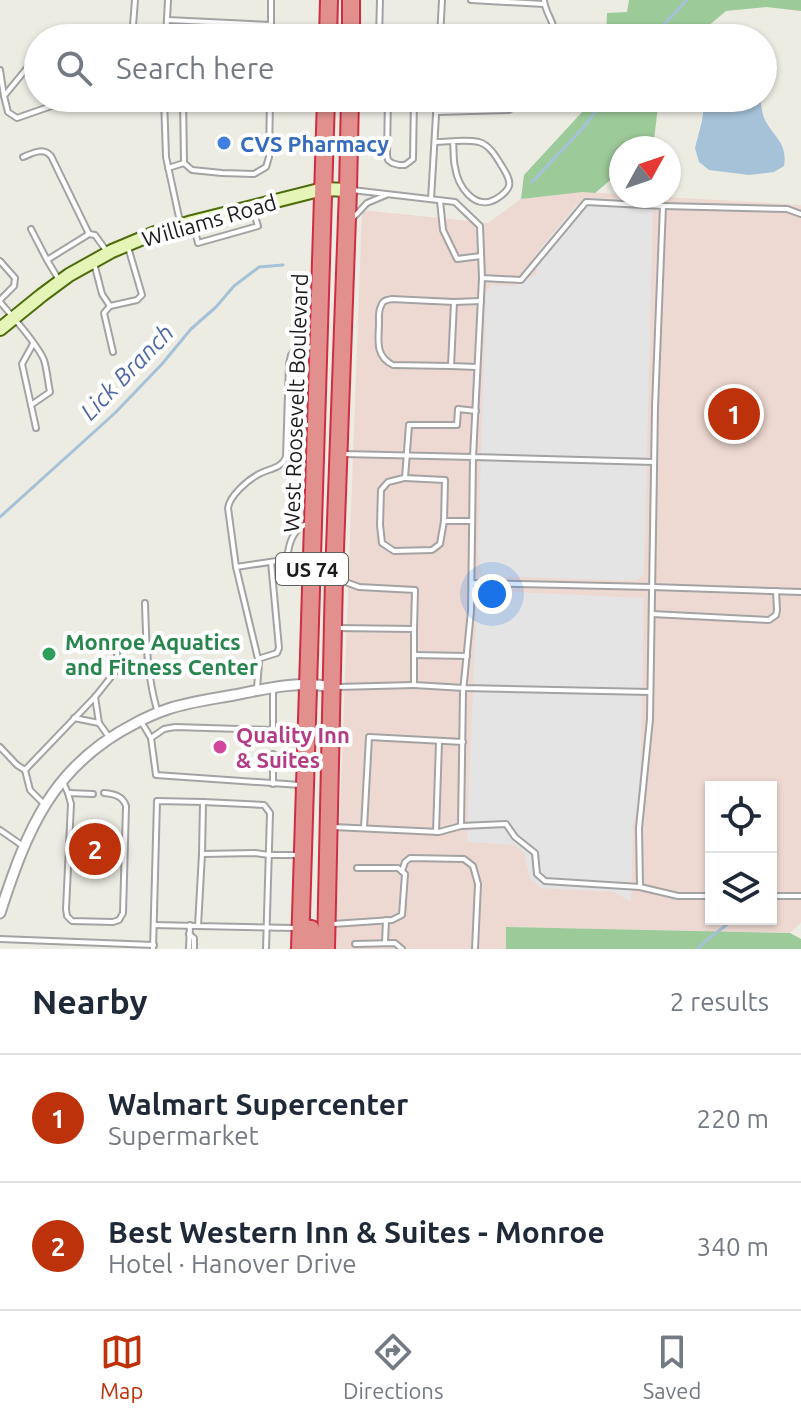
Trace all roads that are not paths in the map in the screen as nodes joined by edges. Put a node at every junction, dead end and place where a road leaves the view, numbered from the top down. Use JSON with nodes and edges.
{"nodes":[{"id":1,"x":135,"y":0,"type":"edge"},
{"id":2,"x":168,"y":0,"type":"edge"},
{"id":3,"x":271,"y":0,"type":"edge"},
{"id":4,"x":329,"y":0,"type":"edge"},
{"id":5,"x":349,"y":0,"type":"edge"},
{"id":6,"x":380,"y":0,"type":"edge"},
{"id":7,"x":442,"y":0,"type":"edge"},
{"id":8,"x":471,"y":0,"type":"edge"},
{"id":9,"x":544,"y":2,"type":"edge"},
{"id":10,"x":167,"y":20,"type":"junction"},
{"id":11,"x":133,"y":24,"type":"edge"},
{"id":12,"x":167,"y":24,"type":"edge"},
{"id":13,"x":250,"y":24,"type":"edge"},
{"id":14,"x":271,"y":24,"type":"edge"},
{"id":15,"x":328,"y":24,"type":"edge"},
{"id":16,"x":350,"y":24,"type":"edge"},
{"id":17,"x":379,"y":24,"type":"edge"},
{"id":18,"x":441,"y":24,"type":"edge"},
{"id":19,"x":554,"y":24,"type":"edge"},
{"id":20,"x":0,"y":70,"type":"edge"},
{"id":21,"x":24,"y":72,"type":"edge"},
{"id":22,"x":4,"y":96,"type":"junction"},
{"id":23,"x":34,"y":112,"type":"edge"},
{"id":24,"x":165,"y":112,"type":"edge"},
{"id":25,"x":183,"y":112,"type":"edge"},
{"id":26,"x":270,"y":112,"type":"edge"},
{"id":27,"x":326,"y":112,"type":"edge"},
{"id":28,"x":350,"y":112,"type":"edge"},
{"id":29,"x":388,"y":112,"type":"edge"},
{"id":30,"x":414,"y":112,"type":"edge"},
{"id":31,"x":436,"y":112,"type":"edge"},
{"id":32,"x":435,"y":142,"type":"junction"},
{"id":33,"x":453,"y":142,"type":"junction"},
{"id":34,"x":23,"y":157,"type":"dead end"},
{"id":35,"x":184,"y":163,"type":"junction"},
{"id":36,"x":168,"y":168,"type":"junction"},
{"id":37,"x":323,"y":189,"type":"junction"},
{"id":38,"x":348,"y":190,"type":"junction"},
{"id":39,"x":387,"y":194,"type":"junction"},
{"id":40,"x":431,"y":199,"type":"junction"},
{"id":41,"x":440,"y":200,"type":"junction"},
{"id":42,"x":609,"y":203,"type":"edge"},
{"id":43,"x":681,"y":206,"type":"edge"},
{"id":44,"x":252,"y":207,"type":"junction"},
{"id":45,"x":663,"y":208,"type":"edge"},
{"id":46,"x":801,"y":214,"type":"edge"},
{"id":47,"x":187,"y":223,"type":"junction"},
{"id":48,"x":347,"y":224,"type":"junction"},
{"id":49,"x":31,"y":229,"type":"dead end"},
{"id":50,"x":89,"y":234,"type":"junction"},
{"id":51,"x":127,"y":245,"type":"junction"},
{"id":52,"x":108,"y":253,"type":"junction"},
{"id":53,"x":481,"y":256,"type":"junction"},
{"id":54,"x":47,"y":260,"type":"junction"},
{"id":55,"x":0,"y":261,"type":"edge"},
{"id":56,"x":93,"y":261,"type":"junction"},
{"id":57,"x":482,"y":278,"type":"junction"},
{"id":58,"x":60,"y":282,"type":"junction"},
{"id":59,"x":0,"y":301,"type":"edge"},
{"id":60,"x":481,"y":301,"type":"junction"},
{"id":61,"x":454,"y":302,"type":"junction"},
{"id":62,"x":110,"y":306,"type":"junction"},
{"id":63,"x":14,"y":318,"type":"junction"},
{"id":64,"x":0,"y":329,"type":"edge"},
{"id":65,"x":33,"y":344,"type":"junction"},
{"id":66,"x":319,"y":347,"type":"junction"},
{"id":67,"x":113,"y":352,"type":"dead end"},
{"id":68,"x":451,"y":366,"type":"junction"},
{"id":69,"x":478,"y":367,"type":"junction"},
{"id":70,"x":31,"y":405,"type":"junction"},
{"id":71,"x":476,"y":411,"type":"junction"},
{"id":72,"x":316,"y":425,"type":"junction"},
{"id":73,"x":287,"y":426,"type":"junction"},
{"id":74,"x":36,"y":428,"type":"dead end"},
{"id":75,"x":338,"y":454,"type":"junction"},
{"id":76,"x":406,"y":455,"type":"junction"},
{"id":77,"x":473,"y":457,"type":"junction"},
{"id":78,"x":654,"y":462,"type":"junction"},
{"id":79,"x":405,"y":478,"type":"junction"},
{"id":80,"x":444,"y":521,"type":"junction"},
{"id":81,"x":472,"y":521,"type":"junction"},
{"id":82,"x":314,"y":524,"type":"junction"},
{"id":83,"x":290,"y":559,"type":"junction"},
{"id":84,"x":271,"y":562,"type":"junction"},
{"id":85,"x":236,"y":567,"type":"junction"},
{"id":86,"x":312,"y":575,"type":"junction"},
{"id":87,"x":334,"y":577,"type":"junction"},
{"id":88,"x":472,"y":583,"type":"junction"},
{"id":89,"x":652,"y":587,"type":"junction"},
{"id":90,"x":776,"y":591,"type":"junction"},
{"id":91,"x":801,"y":592,"type":"edge"},
{"id":92,"x":145,"y":603,"type":"dead end"},
{"id":93,"x":651,"y":614,"type":"junction"},
{"id":94,"x":333,"y":628,"type":"junction"},
{"id":95,"x":414,"y":629,"type":"junction"},
{"id":96,"x":113,"y":640,"type":"dead end"},
{"id":97,"x":414,"y":655,"type":"junction"},
{"id":98,"x":467,"y":656,"type":"junction"},
{"id":99,"x":258,"y":659,"type":"junction"},
{"id":100,"x":309,"y":684,"type":"junction"},
{"id":101,"x":414,"y":685,"type":"junction"},
{"id":102,"x":331,"y":687,"type":"junction"},
{"id":103,"x":273,"y":688,"type":"junction"},
{"id":104,"x":464,"y":688,"type":"junction"},
{"id":105,"x":257,"y":690,"type":"junction"},
{"id":106,"x":650,"y":692,"type":"junction"},
{"id":107,"x":95,"y":697,"type":"junction"},
{"id":108,"x":158,"y":713,"type":"junction"},
{"id":109,"x":73,"y":718,"type":"junction"},
{"id":110,"x":141,"y":721,"type":"junction"},
{"id":111,"x":99,"y":723,"type":"junction"},
{"id":112,"x":273,"y":730,"type":"junction"},
{"id":113,"x":109,"y":737,"type":"junction"},
{"id":114,"x":151,"y":738,"type":"junction"},
{"id":115,"x":273,"y":740,"type":"dead end"},
{"id":116,"x":440,"y":741,"type":"junction"},
{"id":117,"x":463,"y":742,"type":"junction"},
{"id":118,"x":0,"y":747,"type":"edge"},
{"id":119,"x":273,"y":754,"type":"dead end"},
{"id":120,"x":25,"y":770,"type":"junction"},
{"id":121,"x":61,"y":780,"type":"junction"},
{"id":122,"x":273,"y":784,"type":"junction"},
{"id":123,"x":306,"y":785,"type":"junction"},
{"id":124,"x":68,"y":793,"type":"junction"},
{"id":125,"x":104,"y":793,"type":"dead end"},
{"id":126,"x":93,"y":794,"type":"dead end"},
{"id":127,"x":203,"y":802,"type":"junction"},
{"id":128,"x":45,"y":805,"type":"junction"},
{"id":129,"x":461,"y":826,"type":"junction"},
{"id":130,"x":328,"y":827,"type":"junction"},
{"id":131,"x":364,"y":828,"type":"junction"},
{"id":132,"x":0,"y":830,"type":"edge"},
{"id":133,"x":436,"y":832,"type":"junction"},
{"id":134,"x":23,"y":846,"type":"junction"},
{"id":135,"x":202,"y":854,"type":"junction"},
{"id":136,"x":269,"y":855,"type":"junction"},
{"id":137,"x":304,"y":855,"type":"junction"},
{"id":138,"x":357,"y":868,"type":"dead end"},
{"id":139,"x":402,"y":871,"type":"junction"},
{"id":140,"x":640,"y":887,"type":"junction"},
{"id":141,"x":705,"y":896,"type":"edge"},
{"id":142,"x":777,"y":896,"type":"edge"},
{"id":143,"x":801,"y":896,"type":"edge"},
{"id":144,"x":0,"y":913,"type":"edge"},
{"id":145,"x":386,"y":920,"type":"junction"},
{"id":146,"x":154,"y":925,"type":"junction"},
{"id":147,"x":190,"y":925,"type":"junction"},
{"id":148,"x":327,"y":925,"type":"junction"},
{"id":149,"x":198,"y":926,"type":"junction"},
{"id":150,"x":267,"y":928,"type":"junction"},
{"id":151,"x":301,"y":928,"type":"junction"},
{"id":152,"x":0,"y":939,"type":"edge"},
{"id":153,"x":385,"y":943,"type":"junction"},
{"id":154,"x":355,"y":944,"type":"dead end"},
{"id":155,"x":153,"y":947,"type":"edge"},
{"id":156,"x":191,"y":949,"type":"edge"},
{"id":157,"x":266,"y":949,"type":"edge"},
{"id":158,"x":300,"y":949,"type":"edge"},
{"id":159,"x":314,"y":949,"type":"edge"},
{"id":160,"x":326,"y":949,"type":"edge"},
{"id":161,"x":402,"y":949,"type":"edge"},
{"id":162,"x":475,"y":949,"type":"edge"}],
"edges":[{"from":1,"to":11,"type":"lane"},
{"from":2,"to":10,"type":"lane"},
{"from":3,"to":14,"type":"lane"},
{"from":4,"to":15,"type":"highway"},
{"from":5,"to":16,"type":"highway"},
{"from":6,"to":17,"type":"lane"},
{"from":7,"to":18,"type":"lane"},
{"from":8,"to":9,"type":"lane"},
{"from":9,"to":19,"type":"lane"},
{"from":10,"to":12,"type":"lane"},
{"from":10,"to":13,"type":"lane"},
{"from":20,"to":22,"type":"lane"},
{"from":21,"to":22,"type":"lane"},
{"from":22,"to":23,"type":"lane"},
{"from":24,"to":36,"type":"lane"},
{"from":25,"to":35,"type":"lane"},
{"from":26,"to":35,"type":"lane"},
{"from":27,"to":37,"type":"highway","name":"West Roosevelt Boulevard","number":"US 74"},
{"from":28,"to":38,"type":"highway","name":"West Roosevelt Boulevard","number":"US 74"},
{"from":29,"to":30,"type":"lane"},
{"from":31,"to":32,"type":"lane"},
{"from":32,"to":33,"type":"lane"},
{"from":32,"to":40,"type":"lane"},
{"from":33,"to":33,"type":"lane"},
{"from":34,"to":50,"type":"lane"},
{"from":35,"to":36,"type":"lane"},
{"from":36,"to":47,"type":"lane"},
{"from":37,"to":38,"type":"street","name":"Williams Road"},
{"from":37,"to":44,"type":"street","name":"Williams Road"},
{"from":37,"to":66,"type":"highway","name":"West Roosevelt Boulevard","number":"US 74"},
{"from":38,"to":39,"type":"lane"},
{"from":38,"to":48,"type":"highway","name":"West Roosevelt Boulevard","number":"US 74"},
{"from":39,"to":40,"type":"lane"},
{"from":39,"to":48,"type":"lane"},
{"from":40,"to":41,"type":"lane"},
{"from":41,"to":53,"type":"lane"},
{"from":41,"to":53,"type":"lane"},
{"from":42,"to":57,"type":"lane"},
{"from":43,"to":46,"type":"lane"},
{"from":44,"to":47,"type":"street","name":"Williams Road"},
{"from":44,"to":47,"type":"lane"},
{"from":45,"to":78,"type":"lane"},
{"from":47,"to":51,"type":"street","name":"Williams Road"},
{"from":48,"to":75,"type":"highway","name":"West Roosevelt Boulevard","number":"US 74"},
{"from":49,"to":54,"type":"lane"},
{"from":50,"to":52,"type":"lane"},
{"from":50,"to":54,"type":"lane"},
{"from":51,"to":52,"type":"street","name":"Williams Road"},
{"from":51,"to":62,"type":"lane"},
{"from":52,"to":56,"type":"street","name":"Williams Road"},
{"from":53,"to":57,"type":"lane"},
{"from":54,"to":58,"type":"lane"},
{"from":55,"to":59,"type":"lane"},
{"from":56,"to":58,"type":"street","name":"Williams Road"},
{"from":56,"to":62,"type":"lane"},
{"from":57,"to":60,"type":"lane"},
{"from":58,"to":63,"type":"street","name":"Williams Road"},
{"from":59,"to":63,"type":"lane"},
{"from":60,"to":61,"type":"lane"},
{"from":60,"to":69,"type":"lane"},
{"from":61,"to":68,"type":"lane"},
{"from":61,"to":68,"type":"lane"},
{"from":62,"to":67,"type":"lane"},
{"from":63,"to":64,"type":"street","name":"Williams Road"},
{"from":63,"to":65,"type":"lane"},
{"from":65,"to":70,"type":"lane"},
{"from":65,"to":70,"type":"lane"},
{"from":66,"to":72,"type":"highway","name":"West Roosevelt Boulevard","number":"US 74"},
{"from":66,"to":73,"type":"lane"},
{"from":68,"to":69,"type":"lane"},
{"from":69,"to":71,"type":"lane"},
{"from":70,"to":74,"type":"lane"},
{"from":71,"to":76,"type":"lane"},
{"from":71,"to":77,"type":"lane"},
{"from":72,"to":73,"type":"lane"},
{"from":72,"to":82,"type":"highway","name":"West Roosevelt Boulevard","number":"US 74"},
{"from":73,"to":85,"type":"lane"},
{"from":75,"to":76,"type":"lane"},
{"from":75,"to":87,"type":"highway","name":"West Roosevelt Boulevard","number":"US 74"},
{"from":76,"to":77,"type":"lane"},
{"from":76,"to":79,"type":"lane"},
{"from":77,"to":78,"type":"lane"},
{"from":77,"to":81,"type":"lane"},
{"from":78,"to":89,"type":"lane"},
{"from":79,"to":80,"type":"lane"},
{"from":79,"to":80,"type":"lane"},
{"from":80,"to":81,"type":"lane"},
{"from":81,"to":88,"type":"lane"},
{"from":82,"to":83,"type":"lane"},
{"from":82,"to":86,"type":"highway","name":"West Roosevelt Boulevard","number":"US 74"},
{"from":83,"to":84,"type":"lane"},
{"from":83,"to":86,"type":"lane"},
{"from":84,"to":85,"type":"lane"},
{"from":84,"to":99,"type":"lane"},
{"from":85,"to":99,"type":"lane"},
{"from":86,"to":100,"type":"highway","name":"West Roosevelt Boulevard","number":"US 74"},
{"from":87,"to":94,"type":"highway","name":"West Roosevelt Boulevard","number":"US 74"},
{"from":87,"to":95,"type":"lane"},
{"from":88,"to":89,"type":"lane"},
{"from":88,"to":98,"type":"lane"},
{"from":89,"to":90,"type":"lane"},
{"from":89,"to":93,"type":"lane"},
{"from":90,"to":91,"type":"lane"},
{"from":90,"to":93,"type":"lane"},
{"from":92,"to":108,"type":"lane"},
{"from":93,"to":106,"type":"lane"},
{"from":94,"to":95,"type":"lane"},
{"from":94,"to":102,"type":"highway","name":"West Roosevelt Boulevard","number":"US 74"},
{"from":95,"to":97,"type":"lane"},
{"from":96,"to":107,"type":"lane"},
{"from":97,"to":98,"type":"lane"},
{"from":97,"to":101,"type":"lane"},
{"from":98,"to":104,"type":"lane"},
{"from":99,"to":105,"type":"lane"},
{"from":100,"to":102,"type":"street"},
{"from":100,"to":103,"type":"street"},
{"from":100,"to":123,"type":"highway","name":"West Roosevelt Boulevard","number":"US 74"},
{"from":101,"to":102,"type":"lane"},
{"from":101,"to":104,"type":"lane"},
{"from":102,"to":130,"type":"highway","name":"West Roosevelt Boulevard","number":"US 74"},
{"from":103,"to":105,"type":"street"},
{"from":103,"to":112,"type":"lane"},
{"from":104,"to":106,"type":"lane"},
{"from":104,"to":117,"type":"lane"},
{"from":105,"to":108,"type":"street"},
{"from":106,"to":140,"type":"lane"},
{"from":107,"to":109,"type":"lane"},
{"from":107,"to":111,"type":"lane"},
{"from":108,"to":110,"type":"street"},
{"from":109,"to":111,"type":"lane"},
{"from":109,"to":120,"type":"lane"},
{"from":110,"to":113,"type":"street"},
{"from":110,"to":114,"type":"lane"},
{"from":111,"to":113,"type":"lane"},
{"from":112,"to":114,"type":"lane"},
{"from":112,"to":115,"type":"lane"},
{"from":113,"to":121,"type":"street"},
{"from":114,"to":122,"type":"lane"},
{"from":116,"to":117,"type":"lane"},
{"from":116,"to":131,"type":"lane"},
{"from":116,"to":133,"type":"lane"},
{"from":117,"to":129,"type":"lane"},
{"from":118,"to":120,"type":"lane"},
{"from":119,"to":122,"type":"lane"},
{"from":120,"to":128,"type":"lane"},
{"from":121,"to":124,"type":"lane"},
{"from":121,"to":128,"type":"street"},
{"from":122,"to":123,"type":"lane"},
{"from":123,"to":137,"type":"highway","name":"West Roosevelt Boulevard","number":"US 74"},
{"from":124,"to":125,"type":"lane"},
{"from":124,"to":126,"type":"lane"},
{"from":127,"to":135,"type":"lane"},
{"from":127,"to":136,"type":"lane"},
{"from":127,"to":146,"type":"lane"},
{"from":128,"to":134,"type":"street"},
{"from":129,"to":133,"type":"lane"},
{"from":129,"to":140,"type":"lane"},
{"from":130,"to":131,"type":"lane"},
{"from":130,"to":148,"type":"highway","name":"West Roosevelt Boulevard","number":"US 74"},
{"from":131,"to":133,"type":"lane"},
{"from":132,"to":134,"type":"lane"},
{"from":134,"to":144,"type":"street"},
{"from":135,"to":136,"type":"lane"},
{"from":135,"to":149,"type":"lane"},
{"from":136,"to":137,"type":"lane"},
{"from":136,"to":150,"type":"lane"},
{"from":137,"to":151,"type":"highway","name":"West Roosevelt Boulevard","number":"US 74"},
{"from":138,"to":139,"type":"lane"},
{"from":139,"to":145,"type":"lane"},
{"from":139,"to":162,"type":"lane"},
{"from":140,"to":141,"type":"lane"},
{"from":142,"to":143,"type":"lane"},
{"from":145,"to":148,"type":"lane"},
{"from":145,"to":153,"type":"lane"},
{"from":146,"to":147,"type":"lane"},
{"from":146,"to":155,"type":"lane"},
{"from":147,"to":149,"type":"lane"},
{"from":147,"to":156,"type":"lane"},
{"from":148,"to":160,"type":"highway","name":"West Roosevelt Boulevard","number":"US 74"},
{"from":149,"to":150,"type":"lane"},
{"from":150,"to":151,"type":"lane"},
{"from":150,"to":157,"type":"lane"},
{"from":151,"to":158,"type":"highway","name":"West Roosevelt Boulevard","number":"US 74"},
{"from":151,"to":159,"type":"highway"},
{"from":152,"to":155,"type":"lane"},
{"from":153,"to":154,"type":"lane"},
{"from":153,"to":161,"type":"lane"}]}
